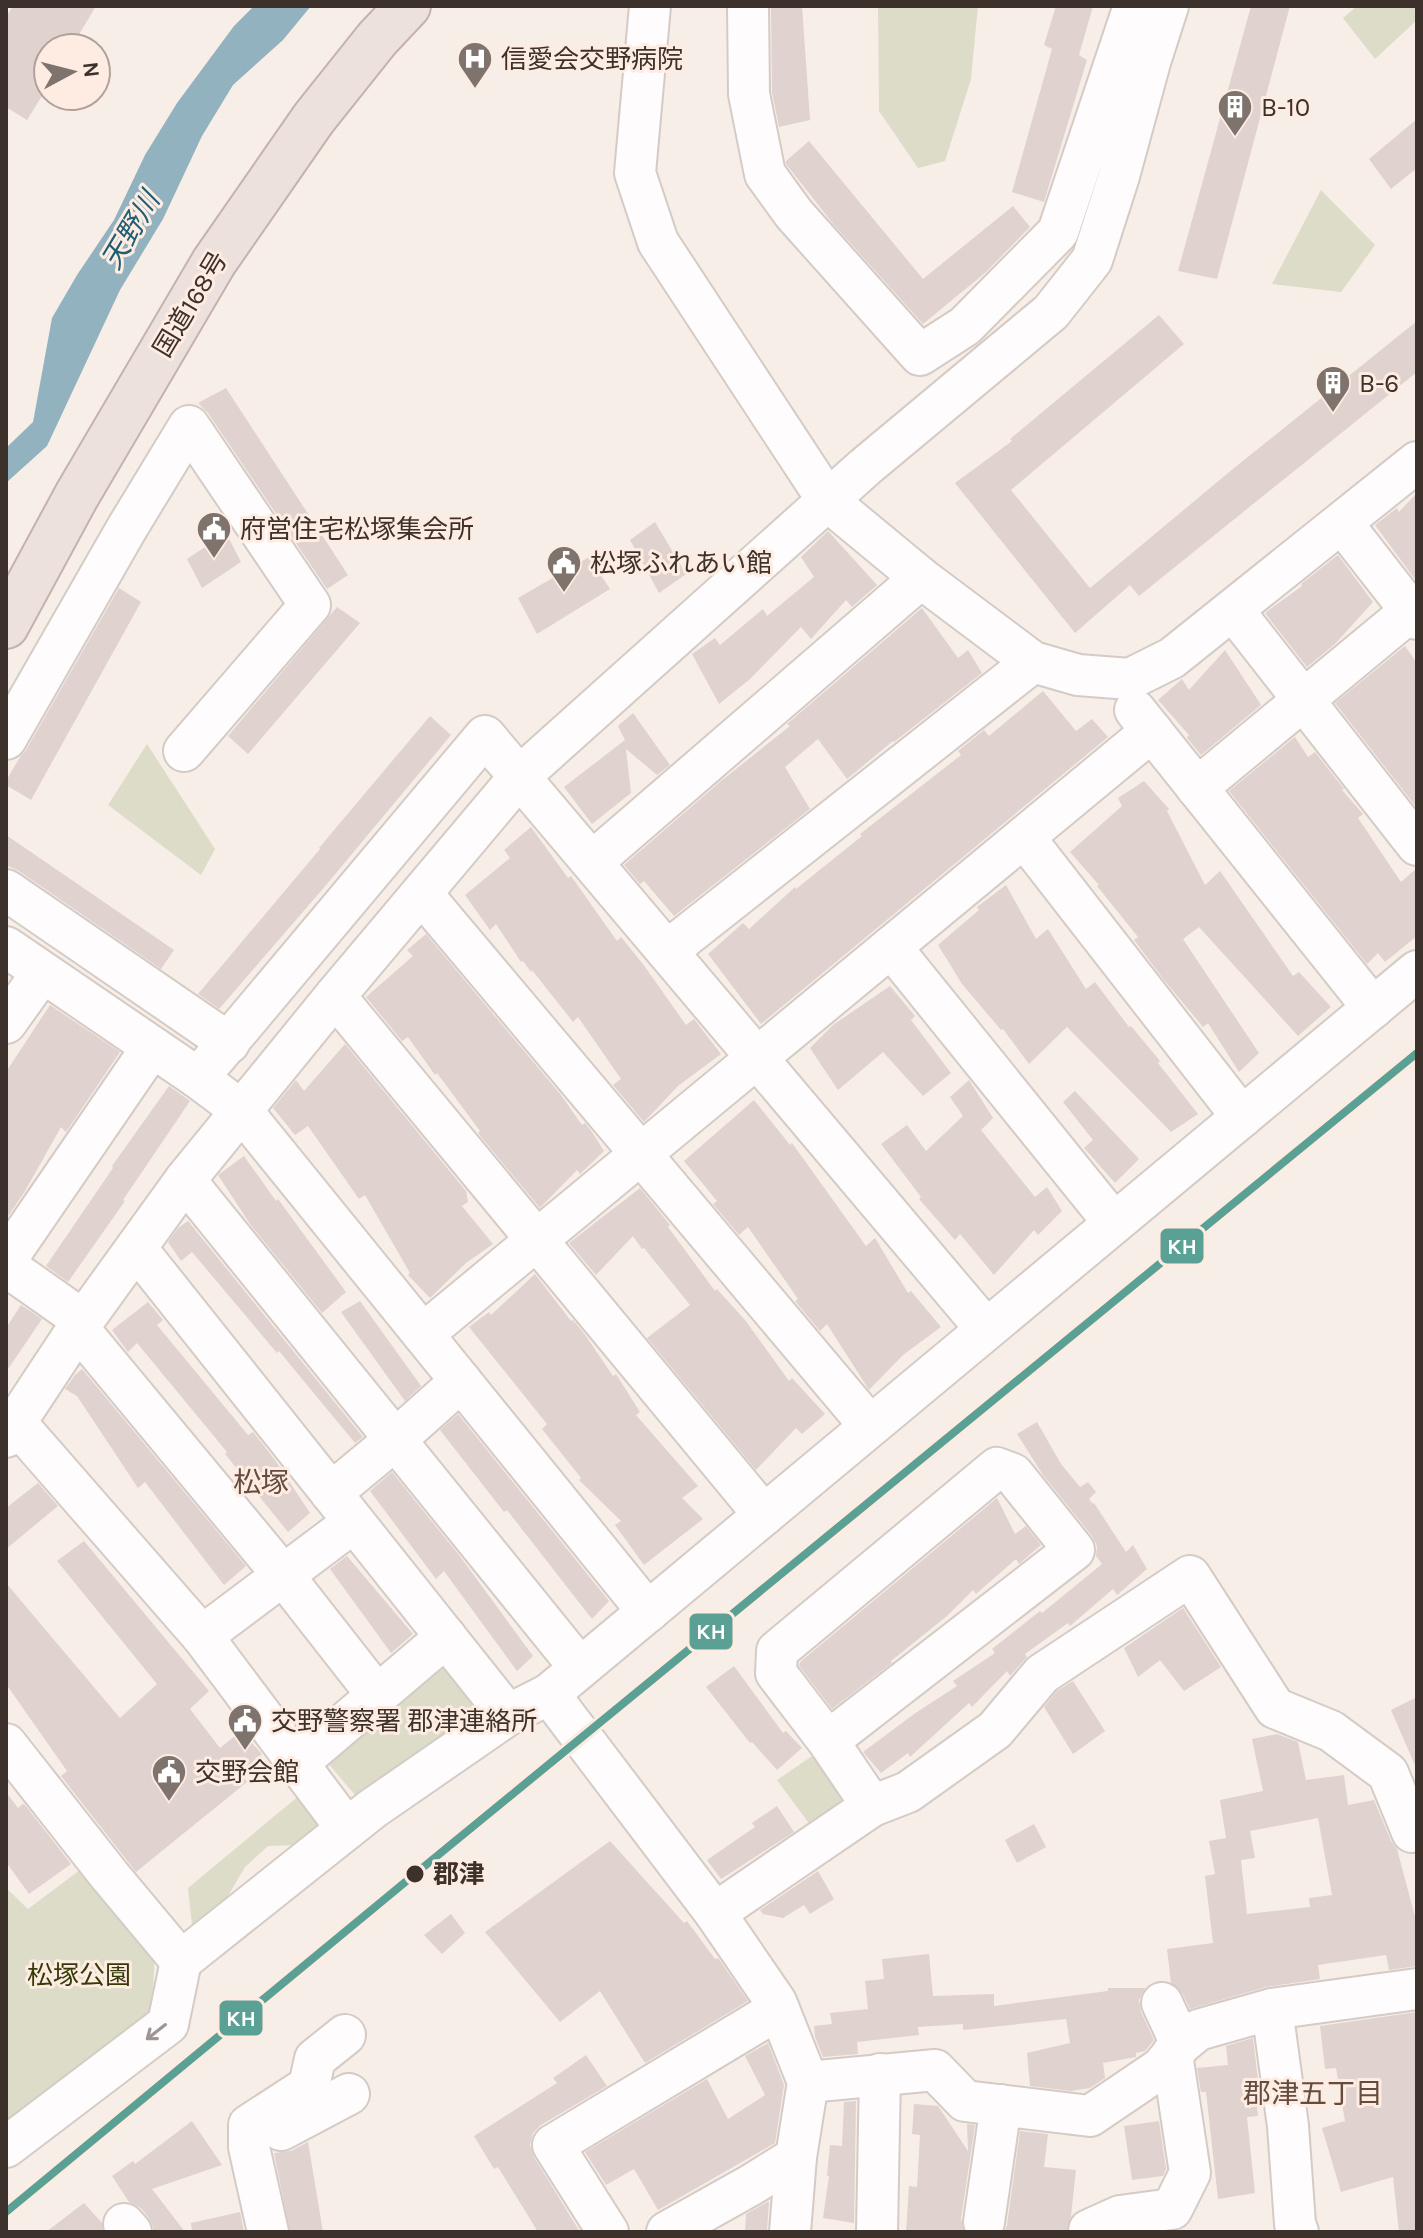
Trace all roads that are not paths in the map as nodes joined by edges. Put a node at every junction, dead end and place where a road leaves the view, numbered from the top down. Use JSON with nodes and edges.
{"nodes":[{"id":1,"x":408,"y":6,"type":"edge"},
{"id":2,"x":650,"y":6,"type":"edge"},
{"id":3,"x":748,"y":6,"type":"edge"},
{"id":4,"x":1134,"y":6,"type":"edge"},
{"id":5,"x":1168,"y":6,"type":"edge"},
{"id":6,"x":1417,"y":462,"type":"edge"},
{"id":7,"x":828,"y":501,"type":"junction"},
{"id":8,"x":1342,"y":523,"type":"junction"},
{"id":9,"x":921,"y":578,"type":"junction"},
{"id":10,"x":1233,"y":610,"type":"junction"},
{"id":11,"x":1415,"y":612,"type":"edge"},
{"id":12,"x":6,"y":626,"type":"edge"},
{"id":13,"x":1033,"y":662,"type":"junction"},
{"id":14,"x":1130,"y":679,"type":"junction"},
{"id":15,"x":1303,"y":700,"type":"junction"},
{"id":16,"x":1152,"y":731,"type":"junction"},
{"id":17,"x":6,"y":739,"type":"edge"},
{"id":18,"x":184,"y":751,"type":"dead end"},
{"id":19,"x":520,"y":776,"type":"junction"},
{"id":20,"x":1197,"y":788,"type":"junction"},
{"id":21,"x":1024,"y":837,"type":"junction"},
{"id":22,"x":1417,"y":845,"type":"edge"},
{"id":23,"x":592,"y":862,"type":"junction"},
{"id":24,"x":6,"y":890,"type":"edge"},
{"id":25,"x":422,"y":894,"type":"junction"},
{"id":26,"x":6,"y":947,"type":"edge"},
{"id":27,"x":891,"y":947,"type":"junction"},
{"id":28,"x":667,"y":951,"type":"junction"},
{"id":29,"x":1417,"y":971,"type":"edge"},
{"id":30,"x":42,"y":973,"type":"junction"},
{"id":31,"x":335,"y":996,"type":"junction"},
{"id":32,"x":1373,"y":1008,"type":"junction"},
{"id":33,"x":6,"y":1023,"type":"edge"},
{"id":34,"x":229,"y":1043,"type":"junction"},
{"id":35,"x":152,"y":1047,"type":"junction"},
{"id":36,"x":757,"y":1058,"type":"junction"},
{"id":37,"x":198,"y":1078,"type":"junction"},
{"id":38,"x":242,"y":1111,"type":"junction"},
{"id":39,"x":1242,"y":1117,"type":"junction"},
{"id":40,"x":641,"y":1154,"type":"junction"},
{"id":41,"x":185,"y":1180,"type":"junction"},
{"id":42,"x":1114,"y":1223,"type":"junction"},
{"id":43,"x":536,"y":1241,"type":"junction"},
{"id":44,"x":136,"y":1248,"type":"junction"},
{"id":45,"x":6,"y":1260,"type":"edge"},
{"id":46,"x":6,"y":1266,"type":"edge"},
{"id":47,"x":81,"y":1324,"type":"junction"},
{"id":48,"x":986,"y":1329,"type":"junction"},
{"id":49,"x":423,"y":1334,"type":"junction"},
{"id":50,"x":461,"y":1381,"type":"junction"},
{"id":51,"x":870,"y":1426,"type":"junction"},
{"id":52,"x":11,"y":1430,"type":"edge"},
{"id":53,"x":395,"y":1440,"type":"junction"},
{"id":54,"x":343,"y":1508,"type":"junction"},
{"id":55,"x":764,"y":1515,"type":"junction"},
{"id":56,"x":283,"y":1575,"type":"junction"},
{"id":57,"x":648,"y":1612,"type":"junction"},
{"id":58,"x":202,"y":1636,"type":"junction"},
{"id":59,"x":446,"y":1637,"type":"junction"},
{"id":60,"x":580,"y":1668,"type":"junction"},
{"id":61,"x":549,"y":1694,"type":"junction"},
{"id":62,"x":377,"y":1695,"type":"junction"},
{"id":63,"x":508,"y":1715,"type":"junction"},
{"id":64,"x":828,"y":1741,"type":"junction"},
{"id":65,"x":6,"y":1744,"type":"edge"},
{"id":66,"x":299,"y":1762,"type":"junction"},
{"id":67,"x":872,"y":1806,"type":"junction"},
{"id":68,"x":347,"y":1829,"type":"junction"},
{"id":69,"x":1415,"y":1839,"type":"edge"},
{"id":70,"x":715,"y":1913,"type":"junction"},
{"id":71,"x":181,"y":1961,"type":"junction"},
{"id":72,"x":1417,"y":1989,"type":"edge"},
{"id":73,"x":1162,"y":2003,"type":"dead end"},
{"id":74,"x":779,"y":2009,"type":"junction"},
{"id":75,"x":1272,"y":2009,"type":"junction"},
{"id":76,"x":345,"y":2035,"type":"dead end"},
{"id":77,"x":1176,"y":2049,"type":"junction"},
{"id":78,"x":880,"y":2074,"type":"junction"},
{"id":79,"x":808,"y":2082,"type":"junction"},
{"id":80,"x":349,"y":2094,"type":"dead end"},
{"id":81,"x":1001,"y":2105,"type":"junction"},
{"id":82,"x":6,"y":2147,"type":"edge"},
{"id":83,"x":249,"y":2147,"type":"junction"},
{"id":84,"x":796,"y":2157,"type":"junction"},
{"id":85,"x":984,"y":2222,"type":"dead end"},
{"id":86,"x":268,"y":2232,"type":"edge"},
{"id":87,"x":608,"y":2232,"type":"edge"},
{"id":88,"x":667,"y":2232,"type":"edge"},
{"id":89,"x":790,"y":2232,"type":"edge"},
{"id":90,"x":877,"y":2232,"type":"edge"},
{"id":91,"x":1089,"y":2232,"type":"edge"},
{"id":92,"x":1298,"y":2232,"type":"edge"}],
"edges":[{"from":1,"to":12,"type":"highway","name":"国道168号"},
{"from":2,"to":7,"type":"street"},
{"from":3,"to":4,"type":"street"},
{"from":5,"to":7,"type":"street"},
{"from":6,"to":8,"type":"street"},
{"from":7,"to":9,"type":"street"},
{"from":7,"to":19,"type":"street"},
{"from":8,"to":10,"type":"street"},
{"from":8,"to":11,"type":"street"},
{"from":9,"to":13,"type":"street"},
{"from":9,"to":23,"type":"street"},
{"from":10,"to":14,"type":"street"},
{"from":10,"to":15,"type":"street"},
{"from":11,"to":15,"type":"street"},
{"from":13,"to":14,"type":"street"},
{"from":13,"to":28,"type":"street"},
{"from":14,"to":16,"type":"street"},
{"from":15,"to":20,"type":"street"},
{"from":15,"to":22,"type":"street"},
{"from":16,"to":20,"type":"street"},
{"from":16,"to":21,"type":"street"},
{"from":17,"to":18,"type":"street"},
{"from":19,"to":23,"type":"street"},
{"from":19,"to":25,"type":"street"},
{"from":19,"to":34,"type":"street"},
{"from":20,"to":32,"type":"street"},
{"from":21,"to":27,"type":"street"},
{"from":21,"to":39,"type":"street"},
{"from":23,"to":28,"type":"street"},
{"from":24,"to":34,"type":"street"},
{"from":25,"to":31,"type":"street"},
{"from":25,"to":40,"type":"street"},
{"from":26,"to":30,"type":"street"},
{"from":27,"to":36,"type":"street"},
{"from":27,"to":42,"type":"street"},
{"from":28,"to":36,"type":"street"},
{"from":29,"to":32,"type":"street"},
{"from":30,"to":33,"type":"street"},
{"from":30,"to":35,"type":"street"},
{"from":31,"to":38,"type":"street"},
{"from":31,"to":43,"type":"street"},
{"from":32,"to":39,"type":"street"},
{"from":34,"to":37,"type":"street"},
{"from":35,"to":37,"type":"street"},
{"from":35,"to":45,"type":"street"},
{"from":36,"to":40,"type":"street"},
{"from":36,"to":48,"type":"street"},
{"from":37,"to":38,"type":"street"},
{"from":38,"to":41,"type":"street"},
{"from":38,"to":49,"type":"street"},
{"from":39,"to":42,"type":"street"},
{"from":40,"to":43,"type":"street"},
{"from":40,"to":51,"type":"street"},
{"from":41,"to":44,"type":"street"},
{"from":41,"to":53,"type":"street"},
{"from":42,"to":48,"type":"street"},
{"from":43,"to":49,"type":"street"},
{"from":43,"to":55,"type":"street"},
{"from":44,"to":47,"type":"street"},
{"from":44,"to":54,"type":"street"},
{"from":46,"to":47,"type":"street"},
{"from":47,"to":52,"type":"street"},
{"from":47,"to":56,"type":"street"},
{"from":48,"to":51,"type":"street"},
{"from":49,"to":50,"type":"street"},
{"from":50,"to":53,"type":"street"},
{"from":50,"to":57,"type":"street"},
{"from":51,"to":55,"type":"street"},
{"from":52,"to":58,"type":"street"},
{"from":53,"to":54,"type":"street"},
{"from":53,"to":60,"type":"street"},
{"from":54,"to":56,"type":"street"},
{"from":54,"to":59,"type":"street"},
{"from":55,"to":57,"type":"street"},
{"from":56,"to":58,"type":"street"},
{"from":56,"to":62,"type":"street"},
{"from":57,"to":60,"type":"street"},
{"from":58,"to":66,"type":"street"},
{"from":59,"to":62,"type":"street"},
{"from":59,"to":63,"type":"street"},
{"from":60,"to":61,"type":"street"},
{"from":61,"to":63,"type":"street"},
{"from":61,"to":70,"type":"street"},
{"from":62,"to":66,"type":"street"},
{"from":63,"to":68,"type":"street"},
{"from":64,"to":64,"type":"street"},
{"from":64,"to":67,"type":"street"},
{"from":65,"to":71,"type":"street"},
{"from":66,"to":68,"type":"street"},
{"from":67,"to":69,"type":"street"},
{"from":67,"to":70,"type":"street"},
{"from":68,"to":71,"type":"street"},
{"from":70,"to":74,"type":"street"},
{"from":71,"to":82,"type":"street","one_way":true},
{"from":72,"to":75,"type":"street"},
{"from":73,"to":77,"type":"street"},
{"from":74,"to":79,"type":"street"},
{"from":74,"to":87,"type":"street"},
{"from":75,"to":77,"type":"street"},
{"from":75,"to":92,"type":"street"},
{"from":76,"to":83,"type":"street"},
{"from":77,"to":81,"type":"street"},
{"from":77,"to":91,"type":"street"},
{"from":78,"to":79,"type":"street"},
{"from":78,"to":81,"type":"street"},
{"from":78,"to":90,"type":"street"},
{"from":79,"to":84,"type":"street"},
{"from":80,"to":83,"type":"street"},
{"from":81,"to":85,"type":"street"},
{"from":83,"to":86,"type":"street"},
{"from":84,"to":88,"type":"street"},
{"from":84,"to":89,"type":"street"}]}
